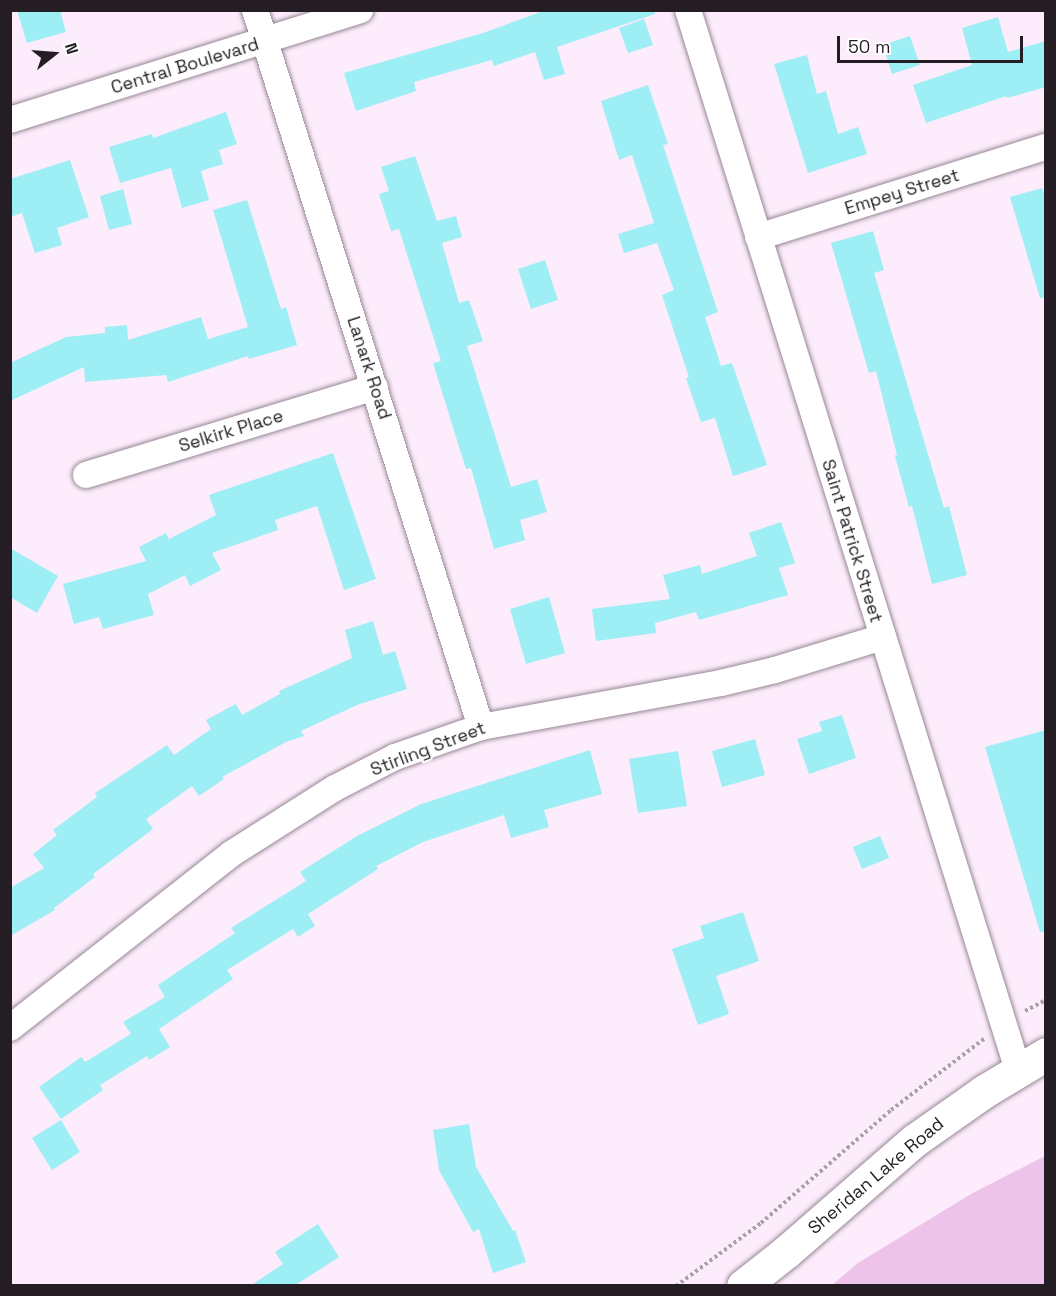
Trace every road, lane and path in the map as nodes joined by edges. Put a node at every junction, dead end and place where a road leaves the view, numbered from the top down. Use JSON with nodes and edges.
{"nodes":[{"id":1,"x":255,"y":10,"type":"edge"},
{"id":2,"x":360,"y":10,"type":"edge"},
{"id":3,"x":688,"y":10,"type":"edge"},
{"id":4,"x":265,"y":41,"type":"junction"},
{"id":5,"x":10,"y":120,"type":"edge"},
{"id":6,"x":1046,"y":147,"type":"edge"},
{"id":7,"x":758,"y":237,"type":"junction"},
{"id":8,"x":375,"y":387,"type":"junction"},
{"id":9,"x":86,"y":475,"type":"dead end"},
{"id":10,"x":882,"y":637,"type":"junction"},
{"id":11,"x":481,"y":727,"type":"junction"},
{"id":12,"x":1046,"y":1000,"type":"edge"},
{"id":13,"x":1004,"y":1024,"type":"junction"},
{"id":14,"x":10,"y":1028,"type":"edge"},
{"id":15,"x":1032,"y":1062,"type":"edge"},
{"id":16,"x":676,"y":1286,"type":"edge"},
{"id":17,"x":743,"y":1286,"type":"edge"}],
"edges":[{"from":1,"to":4,"type":"street","name":"Lanark Road"},
{"from":2,"to":4,"type":"street","name":"Central Boulevard"},
{"from":3,"to":7,"type":"street","name":"Saint Patrick Street"},
{"from":4,"to":5,"type":"street","name":"Central Boulevard"},
{"from":4,"to":8,"type":"street","name":"Lanark Road"},
{"from":6,"to":7,"type":"street","name":"Empey Street"},
{"from":7,"to":10,"type":"street","name":"Saint Patrick Street"},
{"from":8,"to":9,"type":"street","name":"Selkirk Place"},
{"from":8,"to":11,"type":"street","name":"Lanark Road"},
{"from":10,"to":11,"type":"street","name":"Stirling Street"},
{"from":10,"to":13,"type":"street","name":"Saint Patrick Street"},
{"from":11,"to":14,"type":"street","name":"Stirling Street"},
{"from":12,"to":13,"type":"path"},
{"from":13,"to":15,"type":"street","name":"Saint Patrick Street"},
{"from":13,"to":16,"type":"path"},
{"from":15,"to":17,"type":"main road","name":"Sheridan Lake Road"}]}
